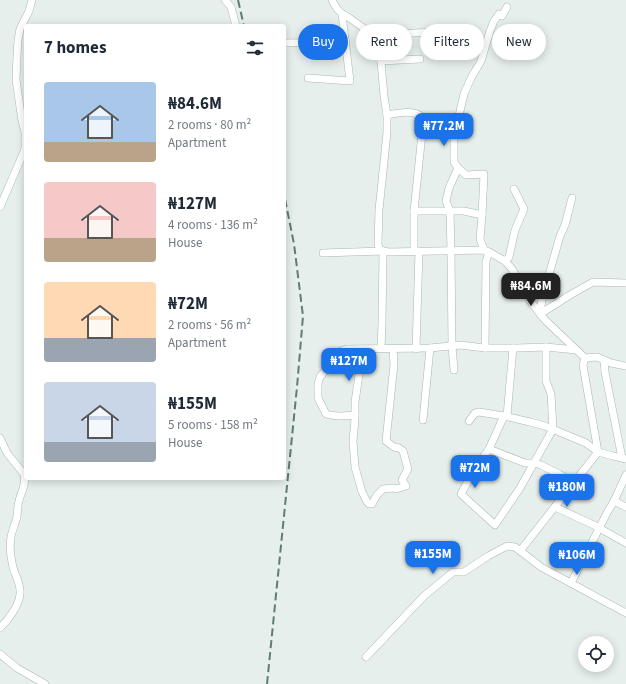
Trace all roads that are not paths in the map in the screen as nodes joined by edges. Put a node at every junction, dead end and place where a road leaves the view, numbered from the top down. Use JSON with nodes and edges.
{"nodes":[{"id":1,"x":32,"y":0,"type":"edge"},
{"id":2,"x":226,"y":0,"type":"edge"},
{"id":3,"x":332,"y":0,"type":"edge"},
{"id":4,"x":507,"y":7,"type":"dead end"},
{"id":5,"x":342,"y":14,"type":"junction"},
{"id":6,"x":235,"y":24,"type":"edge"},
{"id":7,"x":342,"y":24,"type":"edge"},
{"id":8,"x":357,"y":24,"type":"edge"},
{"id":9,"x":286,"y":43,"type":"edge"},
{"id":10,"x":298,"y":43,"type":"edge"},
{"id":11,"x":420,"y":59,"type":"dead end"},
{"id":12,"x":348,"y":60,"type":"edge"},
{"id":13,"x":381,"y":61,"type":"joint"},
{"id":14,"x":308,"y":78,"type":"dead end"},
{"id":15,"x":386,"y":115,"type":"junction"},
{"id":16,"x":423,"y":124,"type":"junction"},
{"id":17,"x":24,"y":128,"type":"edge"},
{"id":18,"x":456,"y":132,"type":"junction"},
{"id":19,"x":24,"y":152,"type":"edge"},
{"id":20,"x":458,"y":168,"type":"junction"},
{"id":21,"x":514,"y":189,"type":"dead end"},
{"id":22,"x":572,"y":198,"type":"dead end"},
{"id":23,"x":0,"y":207,"type":"edge"},
{"id":24,"x":414,"y":211,"type":"junction"},
{"id":25,"x":450,"y":211,"type":"junction"},
{"id":26,"x":482,"y":214,"type":"junction"},
{"id":27,"x":383,"y":251,"type":"junction"},
{"id":28,"x":417,"y":251,"type":"junction"},
{"id":29,"x":451,"y":251,"type":"junction"},
{"id":30,"x":486,"y":251,"type":"junction"},
{"id":31,"x":323,"y":253,"type":"dead end"},
{"id":32,"x":505,"y":262,"type":"junction"},
{"id":33,"x":626,"y":283,"type":"edge"},
{"id":34,"x":540,"y":314,"type":"junction"},
{"id":35,"x":452,"y":346,"type":"junction"},
{"id":36,"x":546,"y":347,"type":"junction"},
{"id":37,"x":381,"y":348,"type":"junction"},
{"id":38,"x":430,"y":348,"type":"junction"},
{"id":39,"x":485,"y":348,"type":"junction"},
{"id":40,"x":513,"y":348,"type":"junction"},
{"id":41,"x":360,"y":349,"type":"junction"},
{"id":42,"x":393,"y":349,"type":"junction"},
{"id":43,"x":416,"y":349,"type":"junction"},
{"id":44,"x":576,"y":350,"type":"junction"},
{"id":45,"x":585,"y":358,"type":"junction"},
{"id":46,"x":604,"y":360,"type":"junction"},
{"id":47,"x":626,"y":366,"type":"edge"},
{"id":48,"x":454,"y":370,"type":"dead end"},
{"id":49,"x":355,"y":415,"type":"junction"},
{"id":50,"x":505,"y":416,"type":"junction"},
{"id":51,"x":424,"y":420,"type":"dead end"},
{"id":52,"x":469,"y":422,"type":"dead end"},
{"id":53,"x":553,"y":429,"type":"junction"},
{"id":54,"x":0,"y":438,"type":"edge"},
{"id":55,"x":489,"y":449,"type":"junction"},
{"id":56,"x":598,"y":452,"type":"junction"},
{"id":57,"x":624,"y":459,"type":"edge"},
{"id":58,"x":534,"y":463,"type":"junction"},
{"id":59,"x":24,"y":474,"type":"edge"},
{"id":60,"x":626,"y":475,"type":"edge"},
{"id":61,"x":25,"y":480,"type":"edge"},
{"id":62,"x":574,"y":483,"type":"junction"},
{"id":63,"x":614,"y":501,"type":"junction"},
{"id":64,"x":555,"y":507,"type":"junction"},
{"id":65,"x":626,"y":507,"type":"edge"},
{"id":66,"x":599,"y":528,"type":"junction"},
{"id":67,"x":626,"y":543,"type":"edge"},
{"id":68,"x":520,"y":551,"type":"junction"},
{"id":69,"x":571,"y":583,"type":"junction"},
{"id":70,"x":626,"y":613,"type":"edge"},
{"id":71,"x":0,"y":628,"type":"edge"},
{"id":72,"x":0,"y":654,"type":"edge"},
{"id":73,"x":366,"y":657,"type":"dead end"},
{"id":74,"x":45,"y":684,"type":"edge"}],
"edges":[{"from":1,"to":17,"type":"street"},
{"from":2,"to":6,"type":"street"},
{"from":3,"to":5,"type":"street"},
{"from":4,"to":18,"type":"street"},
{"from":5,"to":7,"type":"street"},
{"from":5,"to":8,"type":"street"},
{"from":9,"to":10,"type":"street"},
{"from":11,"to":13,"type":"street"},
{"from":12,"to":14,"type":"street"},
{"from":13,"to":15,"type":"street"},
{"from":15,"to":16,"type":"street"},
{"from":15,"to":27,"type":"street"},
{"from":16,"to":18,"type":"street"},
{"from":16,"to":24,"type":"street"},
{"from":18,"to":20,"type":"street"},
{"from":19,"to":23,"type":"street"},
{"from":20,"to":25,"type":"street"},
{"from":20,"to":26,"type":"street"},
{"from":21,"to":32,"type":"street"},
{"from":22,"to":34,"type":"street"},
{"from":24,"to":25,"type":"street"},
{"from":24,"to":28,"type":"street"},
{"from":25,"to":26,"type":"street"},
{"from":25,"to":29,"type":"street"},
{"from":26,"to":30,"type":"street"},
{"from":27,"to":28,"type":"street"},
{"from":27,"to":31,"type":"street"},
{"from":27,"to":37,"type":"street"},
{"from":28,"to":29,"type":"street"},
{"from":28,"to":43,"type":"street"},
{"from":29,"to":30,"type":"street"},
{"from":29,"to":35,"type":"street"},
{"from":30,"to":32,"type":"street"},
{"from":30,"to":39,"type":"street"},
{"from":32,"to":34,"type":"street"},
{"from":33,"to":34,"type":"street"},
{"from":34,"to":44,"type":"street"},
{"from":35,"to":38,"type":"street"},
{"from":35,"to":39,"type":"street"},
{"from":35,"to":48,"type":"street"},
{"from":36,"to":40,"type":"street"},
{"from":36,"to":44,"type":"street"},
{"from":36,"to":53,"type":"street"},
{"from":37,"to":41,"type":"street"},
{"from":37,"to":42,"type":"street"},
{"from":38,"to":43,"type":"street"},
{"from":38,"to":51,"type":"street"},
{"from":39,"to":40,"type":"street"},
{"from":40,"to":50,"type":"street"},
{"from":41,"to":49,"type":"street"},
{"from":41,"to":49,"type":"street"},
{"from":42,"to":43,"type":"street"},
{"from":42,"to":49,"type":"street"},
{"from":44,"to":45,"type":"street"},
{"from":45,"to":46,"type":"street"},
{"from":45,"to":56,"type":"street"},
{"from":46,"to":47,"type":"street"},
{"from":46,"to":57,"type":"street"},
{"from":50,"to":52,"type":"street"},
{"from":50,"to":53,"type":"street"},
{"from":50,"to":55,"type":"street"},
{"from":53,"to":56,"type":"street"},
{"from":53,"to":58,"type":"street"},
{"from":54,"to":59,"type":"street"},
{"from":55,"to":58,"type":"street"},
{"from":55,"to":58,"type":"street"},
{"from":56,"to":57,"type":"street"},
{"from":56,"to":62,"type":"street"},
{"from":58,"to":62,"type":"street"},
{"from":60,"to":63,"type":"street"},
{"from":61,"to":71,"type":"street"},
{"from":62,"to":64,"type":"street"},
{"from":63,"to":65,"type":"street"},
{"from":63,"to":66,"type":"street"},
{"from":64,"to":66,"type":"street"},
{"from":64,"to":68,"type":"street"},
{"from":66,"to":67,"type":"street"},
{"from":66,"to":69,"type":"street"},
{"from":68,"to":69,"type":"street"},
{"from":68,"to":73,"type":"street"},
{"from":69,"to":70,"type":"street"},
{"from":72,"to":74,"type":"street"}]}
